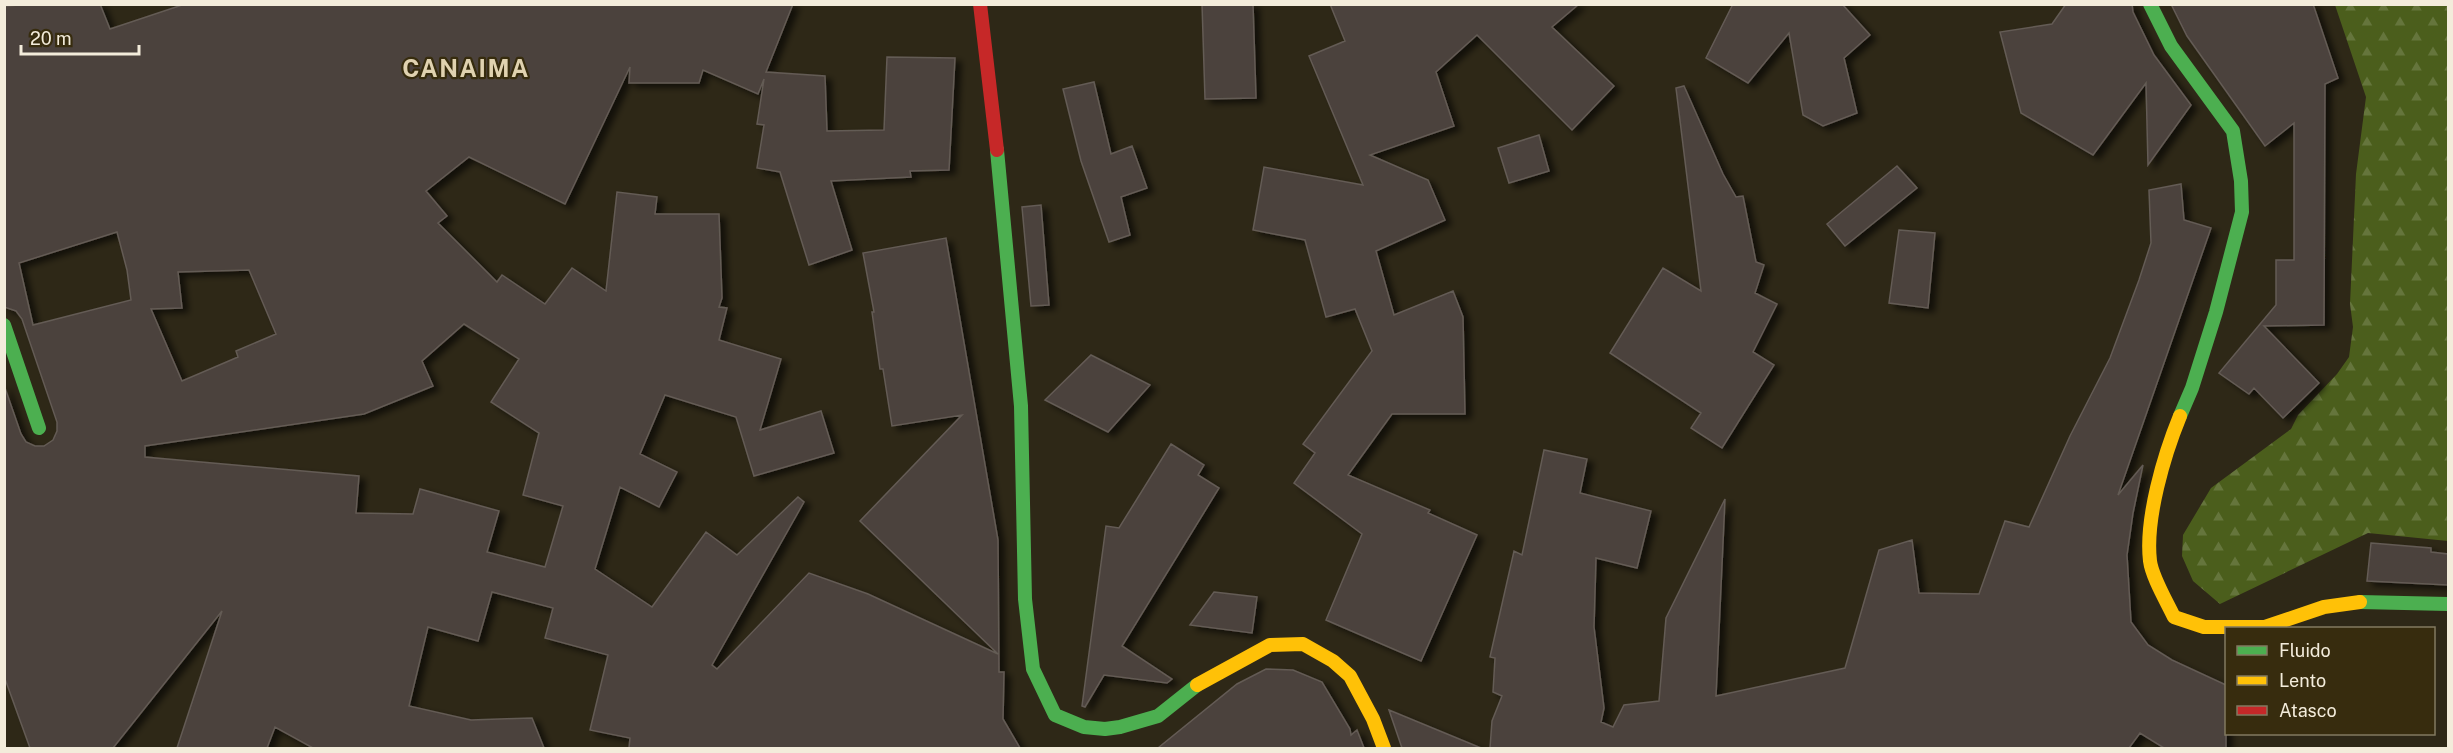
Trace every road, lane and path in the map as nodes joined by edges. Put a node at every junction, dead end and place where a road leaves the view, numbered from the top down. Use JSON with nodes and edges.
{"nodes":[{"id":1,"x":980,"y":4,"type":"edge"},
{"id":2,"x":2150,"y":4,"type":"edge"},
{"id":3,"x":4,"y":325,"type":"edge"},
{"id":4,"x":39,"y":428,"type":"dead end"},
{"id":5,"x":2448,"y":604,"type":"edge"},
{"id":6,"x":1384,"y":748,"type":"edge"}],
"edges":[{"from":1,"to":6,"type":"street"},
{"from":2,"to":5,"type":"street"},
{"from":3,"to":4,"type":"street"}]}
